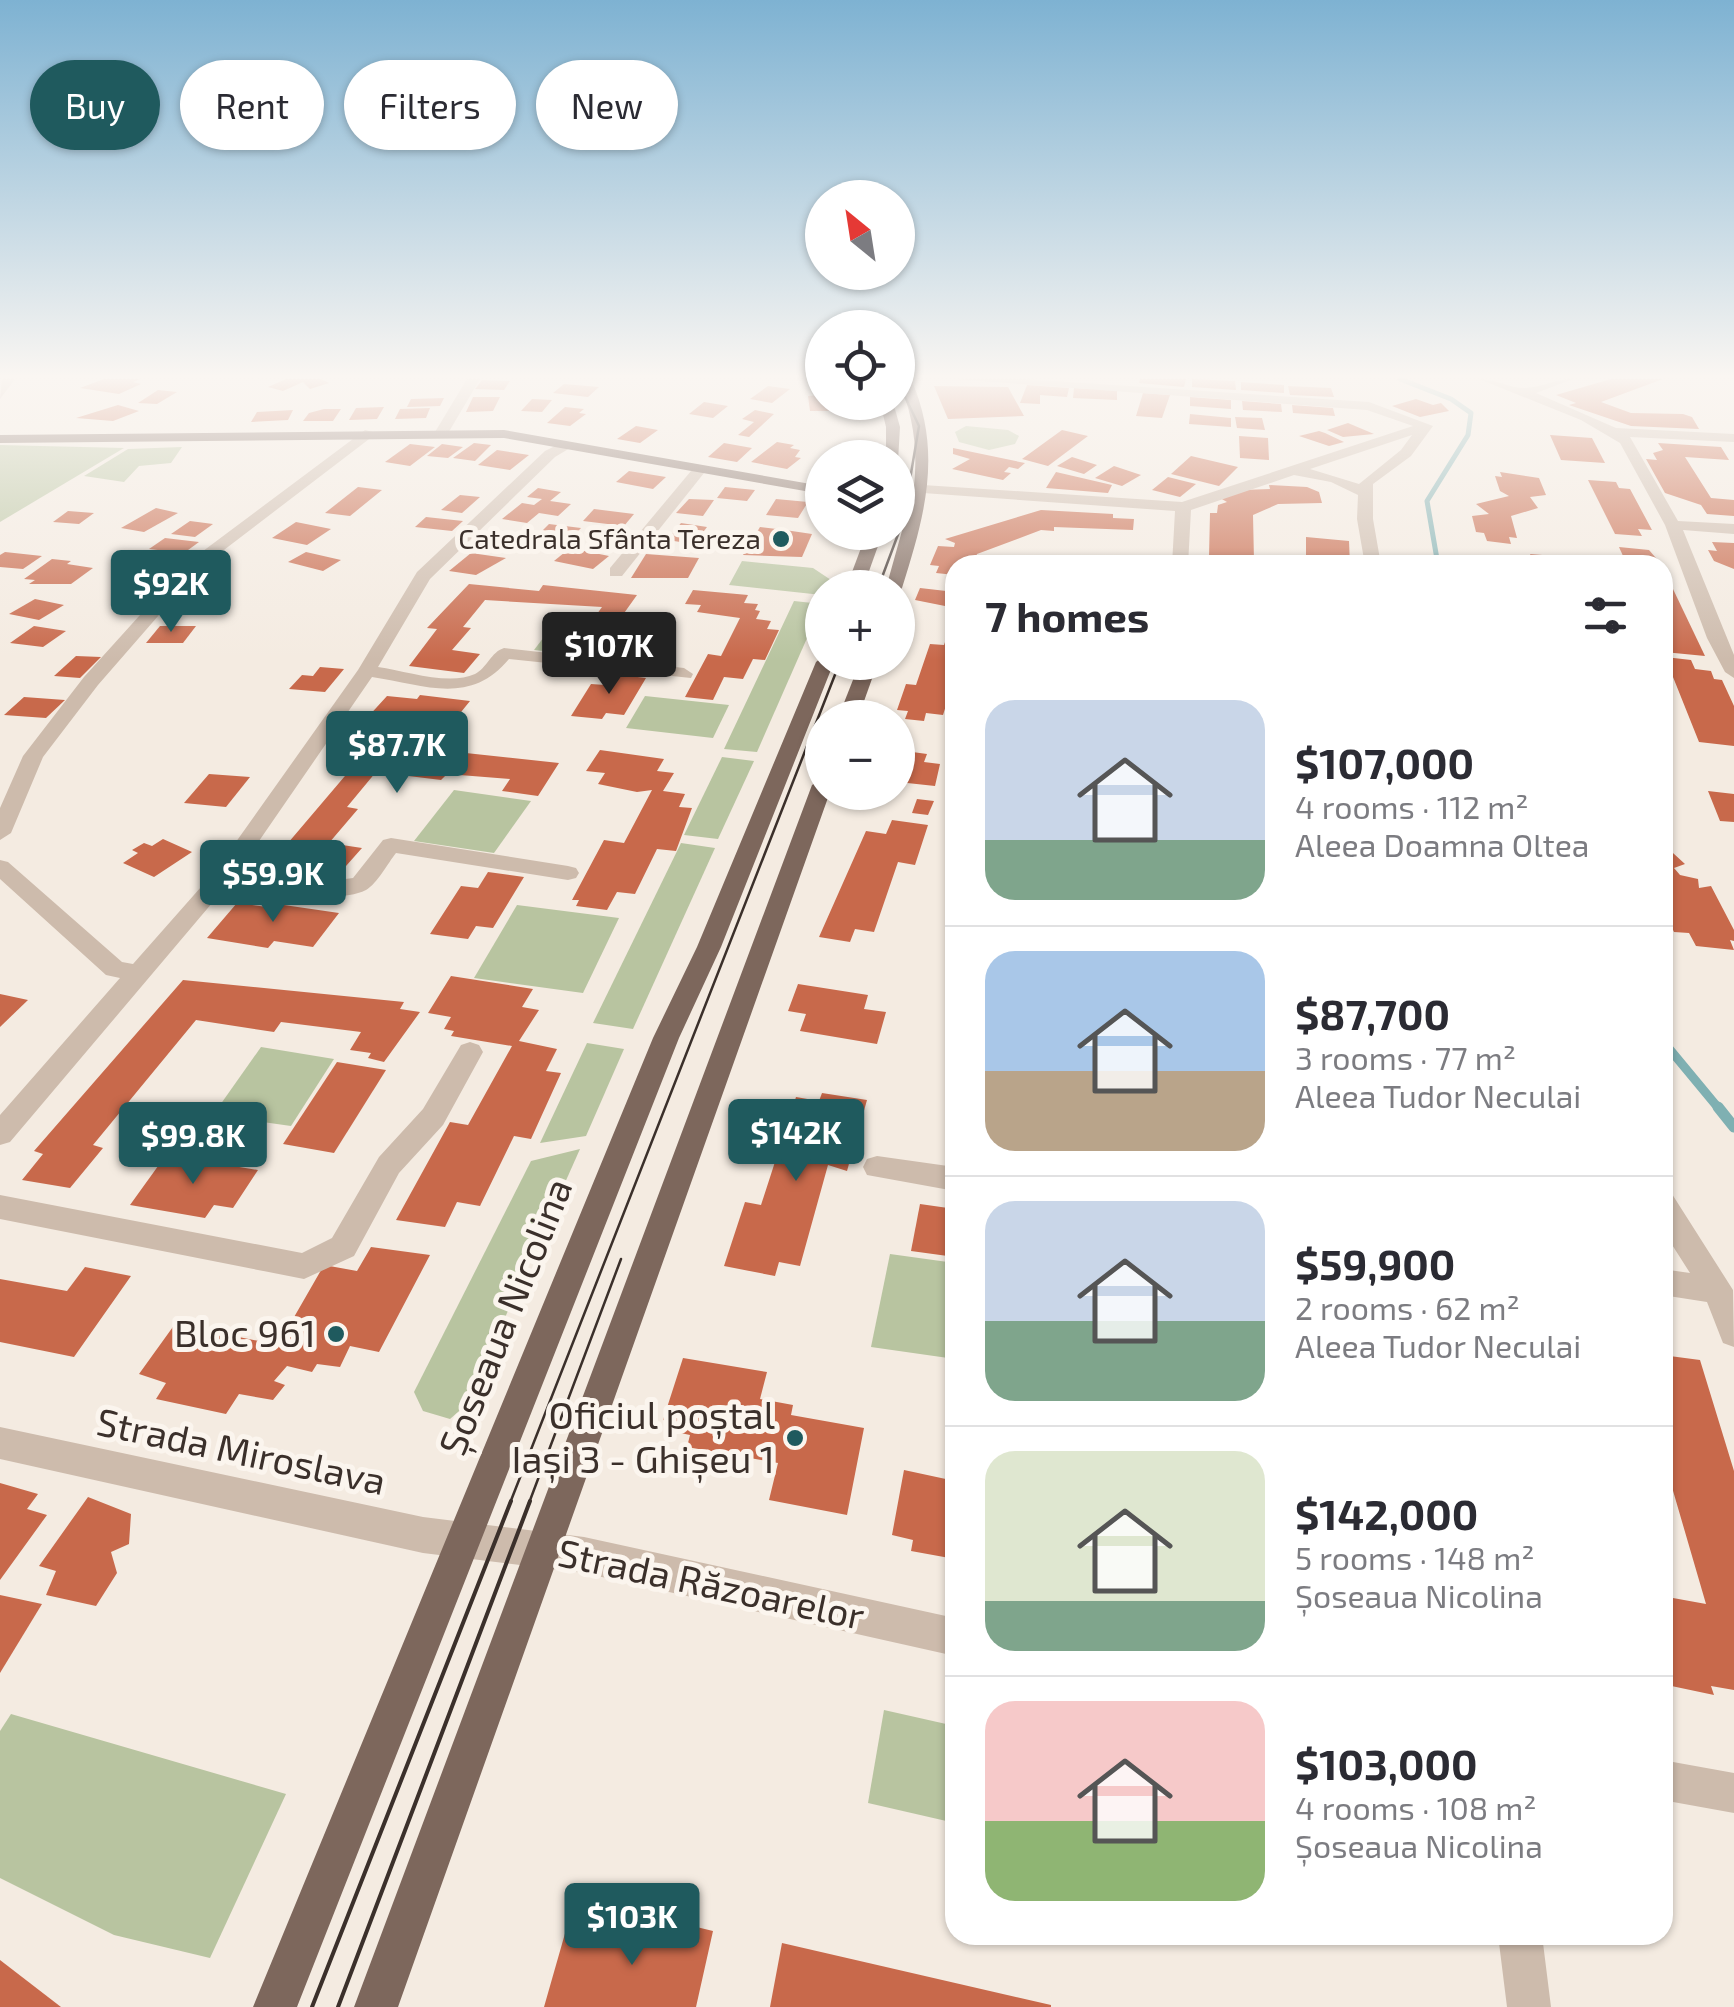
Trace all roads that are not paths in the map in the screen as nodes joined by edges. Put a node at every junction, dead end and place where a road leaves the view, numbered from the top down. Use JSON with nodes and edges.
{"nodes":[{"id":1,"x":317,"y":473,"type":"edge"},
{"id":2,"x":530,"y":473,"type":"edge"},
{"id":3,"x":697,"y":473,"type":"edge"},
{"id":4,"x":727,"y":473,"type":"edge"},
{"id":5,"x":923,"y":473,"type":"edge"},
{"id":6,"x":1280,"y":473,"type":"edge"},
{"id":7,"x":1304,"y":473,"type":"edge"},
{"id":8,"x":1379,"y":473,"type":"edge"},
{"id":9,"x":1642,"y":473,"type":"edge"},
{"id":10,"x":805,"y":487,"type":"edge"},
{"id":11,"x":923,"y":489,"type":"junction"},
{"id":12,"x":915,"y":490,"type":"edge"},
{"id":13,"x":1364,"y":492,"type":"junction"},
{"id":14,"x":1182,"y":507,"type":"junction"},
{"id":15,"x":1674,"y":525,"type":"junction"},
{"id":16,"x":1734,"y":529,"type":"edge"},
{"id":17,"x":1180,"y":555,"type":"edge"},
{"id":18,"x":1372,"y":555,"type":"edge"},
{"id":19,"x":899,"y":570,"type":"edge"},
{"id":20,"x":616,"y":572,"type":"dead end"},
{"id":21,"x":1725,"y":638,"type":"edge"},
{"id":22,"x":368,"y":671,"type":"junction"},
{"id":23,"x":1734,"y":672,"type":"edge"},
{"id":24,"x":684,"y":674,"type":"dead end"},
{"id":25,"x":818,"y":680,"type":"edge"},
{"id":26,"x":813,"y":810,"type":"edge"},
{"id":27,"x":0,"y":832,"type":"edge"},
{"id":28,"x":0,"y":866,"type":"edge"},
{"id":29,"x":568,"y":873,"type":"dead end"},
{"id":30,"x":224,"y":875,"type":"junction"},
{"id":31,"x":138,"y":973,"type":"junction"},
{"id":32,"x":470,"y":1052,"type":"dead end"},
{"id":33,"x":0,"y":1134,"type":"edge"},
{"id":34,"x":878,"y":1166,"type":"dead end"},
{"id":35,"x":945,"y":1177,"type":"edge"},
{"id":36,"x":0,"y":1208,"type":"edge"},
{"id":37,"x":1673,"y":1221,"type":"edge"},
{"id":38,"x":1673,"y":1284,"type":"edge"},
{"id":39,"x":1718,"y":1290,"type":"junction"},
{"id":40,"x":1734,"y":1333,"type":"edge"},
{"id":41,"x":0,"y":1443,"type":"edge"},
{"id":42,"x":465,"y":1540,"type":"junction"},
{"id":43,"x":542,"y":1548,"type":"junction"},
{"id":44,"x":945,"y":1636,"type":"edge"},
{"id":45,"x":1673,"y":1782,"type":"edge"},
{"id":46,"x":1734,"y":1793,"type":"edge"},
{"id":47,"x":1521,"y":1945,"type":"edge"},
{"id":48,"x":275,"y":2007,"type":"edge"},
{"id":49,"x":376,"y":2007,"type":"edge"},
{"id":50,"x":1529,"y":2007,"type":"edge"}],
"edges":[{"from":1,"to":27,"type":"street"},
{"from":2,"to":22,"type":"street"},
{"from":3,"to":20,"type":"street"},
{"from":4,"to":10,"type":"main road"},
{"from":5,"to":11,"type":"main road"},
{"from":6,"to":14,"type":"street"},
{"from":7,"to":13,"type":"street"},
{"from":8,"to":13,"type":"street"},
{"from":9,"to":15,"type":"street"},
{"from":11,"to":12,"type":"main road"},
{"from":11,"to":14,"type":"street"},
{"from":11,"to":19,"type":"main road"},
{"from":13,"to":18,"type":"street"},
{"from":14,"to":17,"type":"street"},
{"from":15,"to":16,"type":"street"},
{"from":15,"to":21,"type":"street"},
{"from":21,"to":23,"type":"street"},
{"from":22,"to":24,"type":"street"},
{"from":22,"to":30,"type":"street"},
{"from":25,"to":42,"type":"main road","name":"Șoseaua Nicolina"},
{"from":26,"to":43,"type":"main road"},
{"from":28,"to":31,"type":"street"},
{"from":29,"to":30,"type":"street"},
{"from":30,"to":31,"type":"street"},
{"from":31,"to":33,"type":"street"},
{"from":32,"to":36,"type":"street"},
{"from":34,"to":35,"type":"street"},
{"from":37,"to":39,"type":"street"},
{"from":38,"to":39,"type":"street"},
{"from":39,"to":40,"type":"street"},
{"from":41,"to":42,"type":"street","name":"Strada Miroslava"},
{"from":42,"to":43,"type":"street","name":"Strada Răzoarelor"},
{"from":42,"to":48,"type":"main road","name":"Șoseaua Nicolina"},
{"from":43,"to":44,"type":"street","name":"Strada Răzoarelor"},
{"from":43,"to":49,"type":"main road"},
{"from":45,"to":46,"type":"street"},
{"from":47,"to":50,"type":"street"}]}
